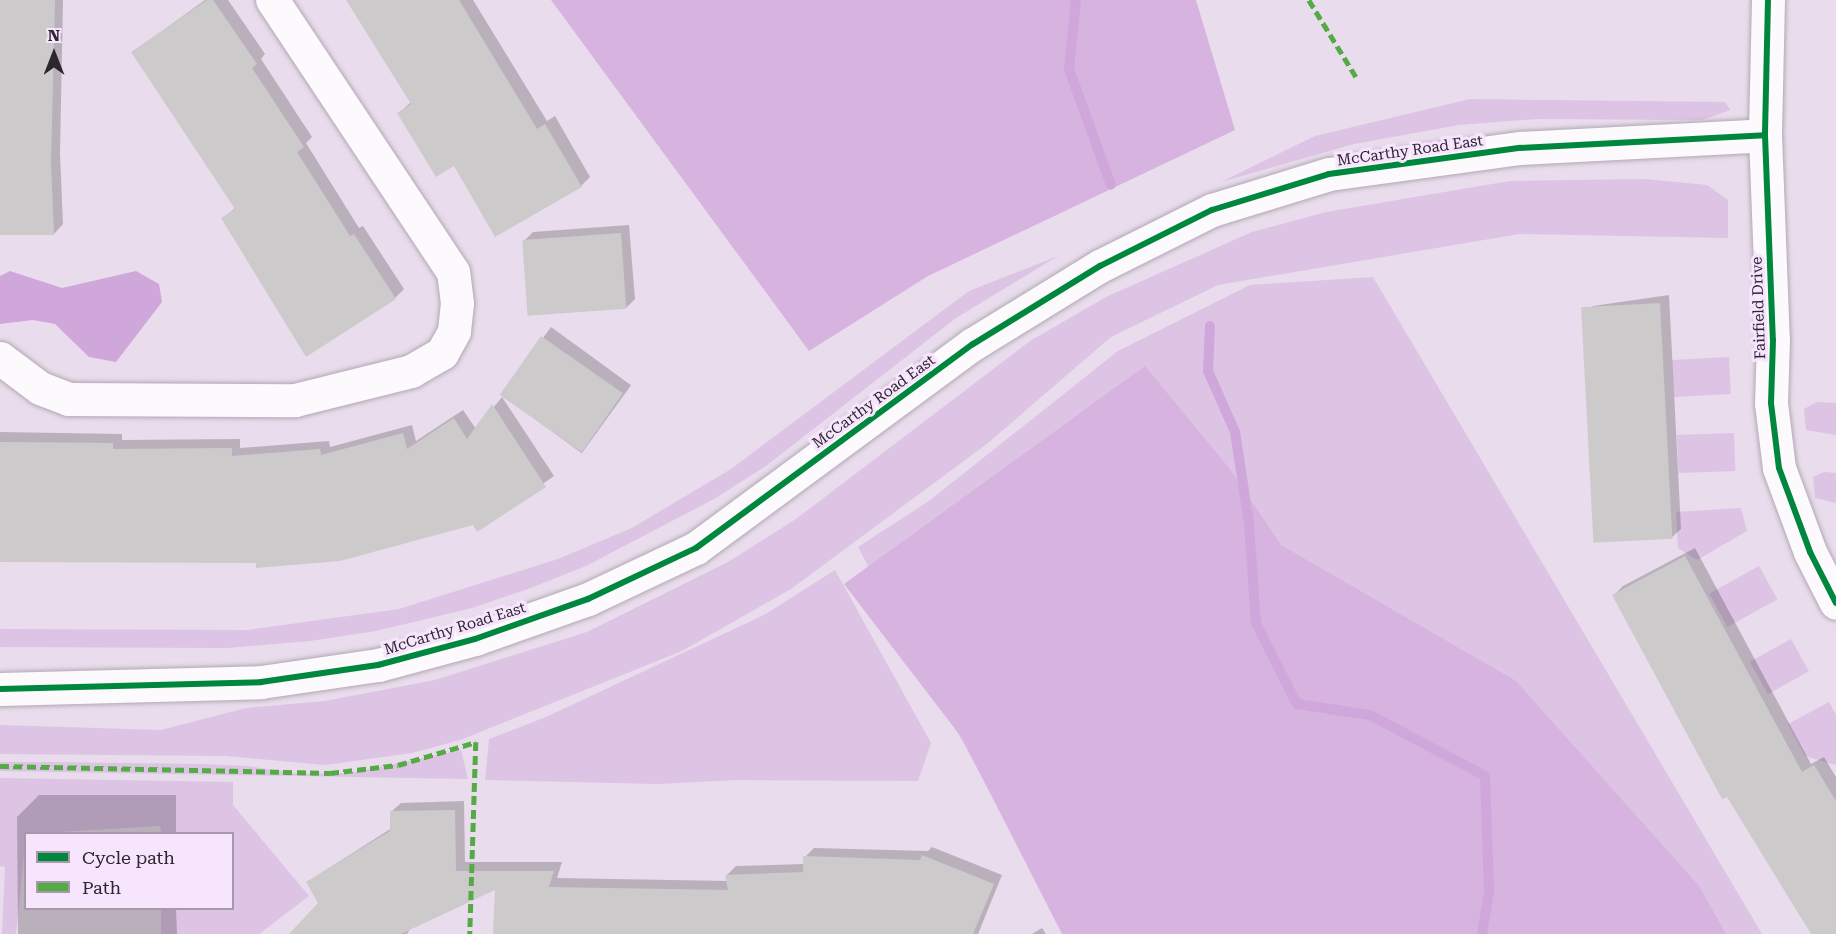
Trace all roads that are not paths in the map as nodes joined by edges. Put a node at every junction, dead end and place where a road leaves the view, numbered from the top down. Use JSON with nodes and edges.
{"nodes":[{"id":1,"x":272,"y":0,"type":"edge"},
{"id":2,"x":1768,"y":0,"type":"edge"},
{"id":3,"x":1766,"y":135,"type":"junction"},
{"id":4,"x":0,"y":358,"type":"edge"},
{"id":5,"x":1836,"y":603,"type":"edge"},
{"id":6,"x":0,"y":689,"type":"edge"}],
"edges":[{"from":1,"to":4,"type":"street"},
{"from":2,"to":3,"type":"street","name":"Fairfield Drive"},
{"from":3,"to":5,"type":"street","name":"Fairfield Drive"},
{"from":3,"to":6,"type":"street","name":"McCarthy Road East"}]}
